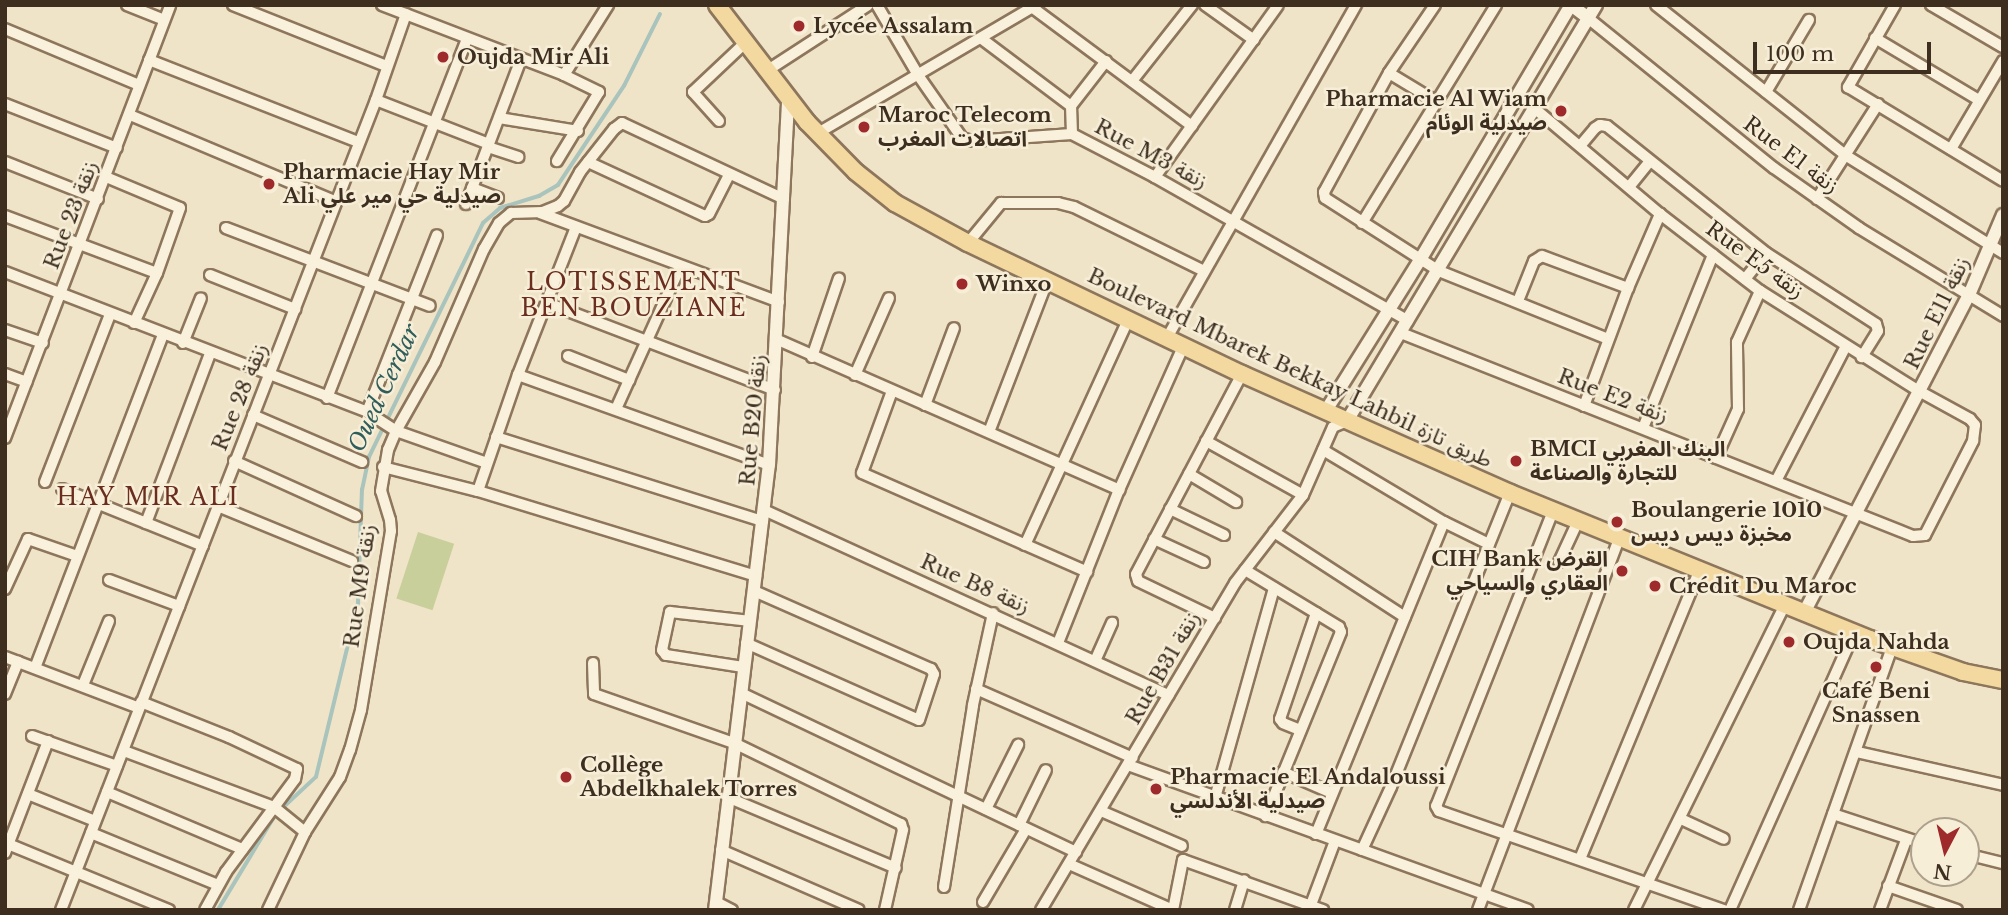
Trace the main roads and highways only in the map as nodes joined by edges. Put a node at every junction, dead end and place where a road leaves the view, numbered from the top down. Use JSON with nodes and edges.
{"nodes":[{"id":1,"x":717,"y":5,"type":"edge"},
{"id":2,"x":2003,"y":680,"type":"edge"}],
"edges":[{"from":1,"to":2,"type":"main road","name":"Boulevard Mbarek Bekkay Lahbil طريق تازة"}]}
